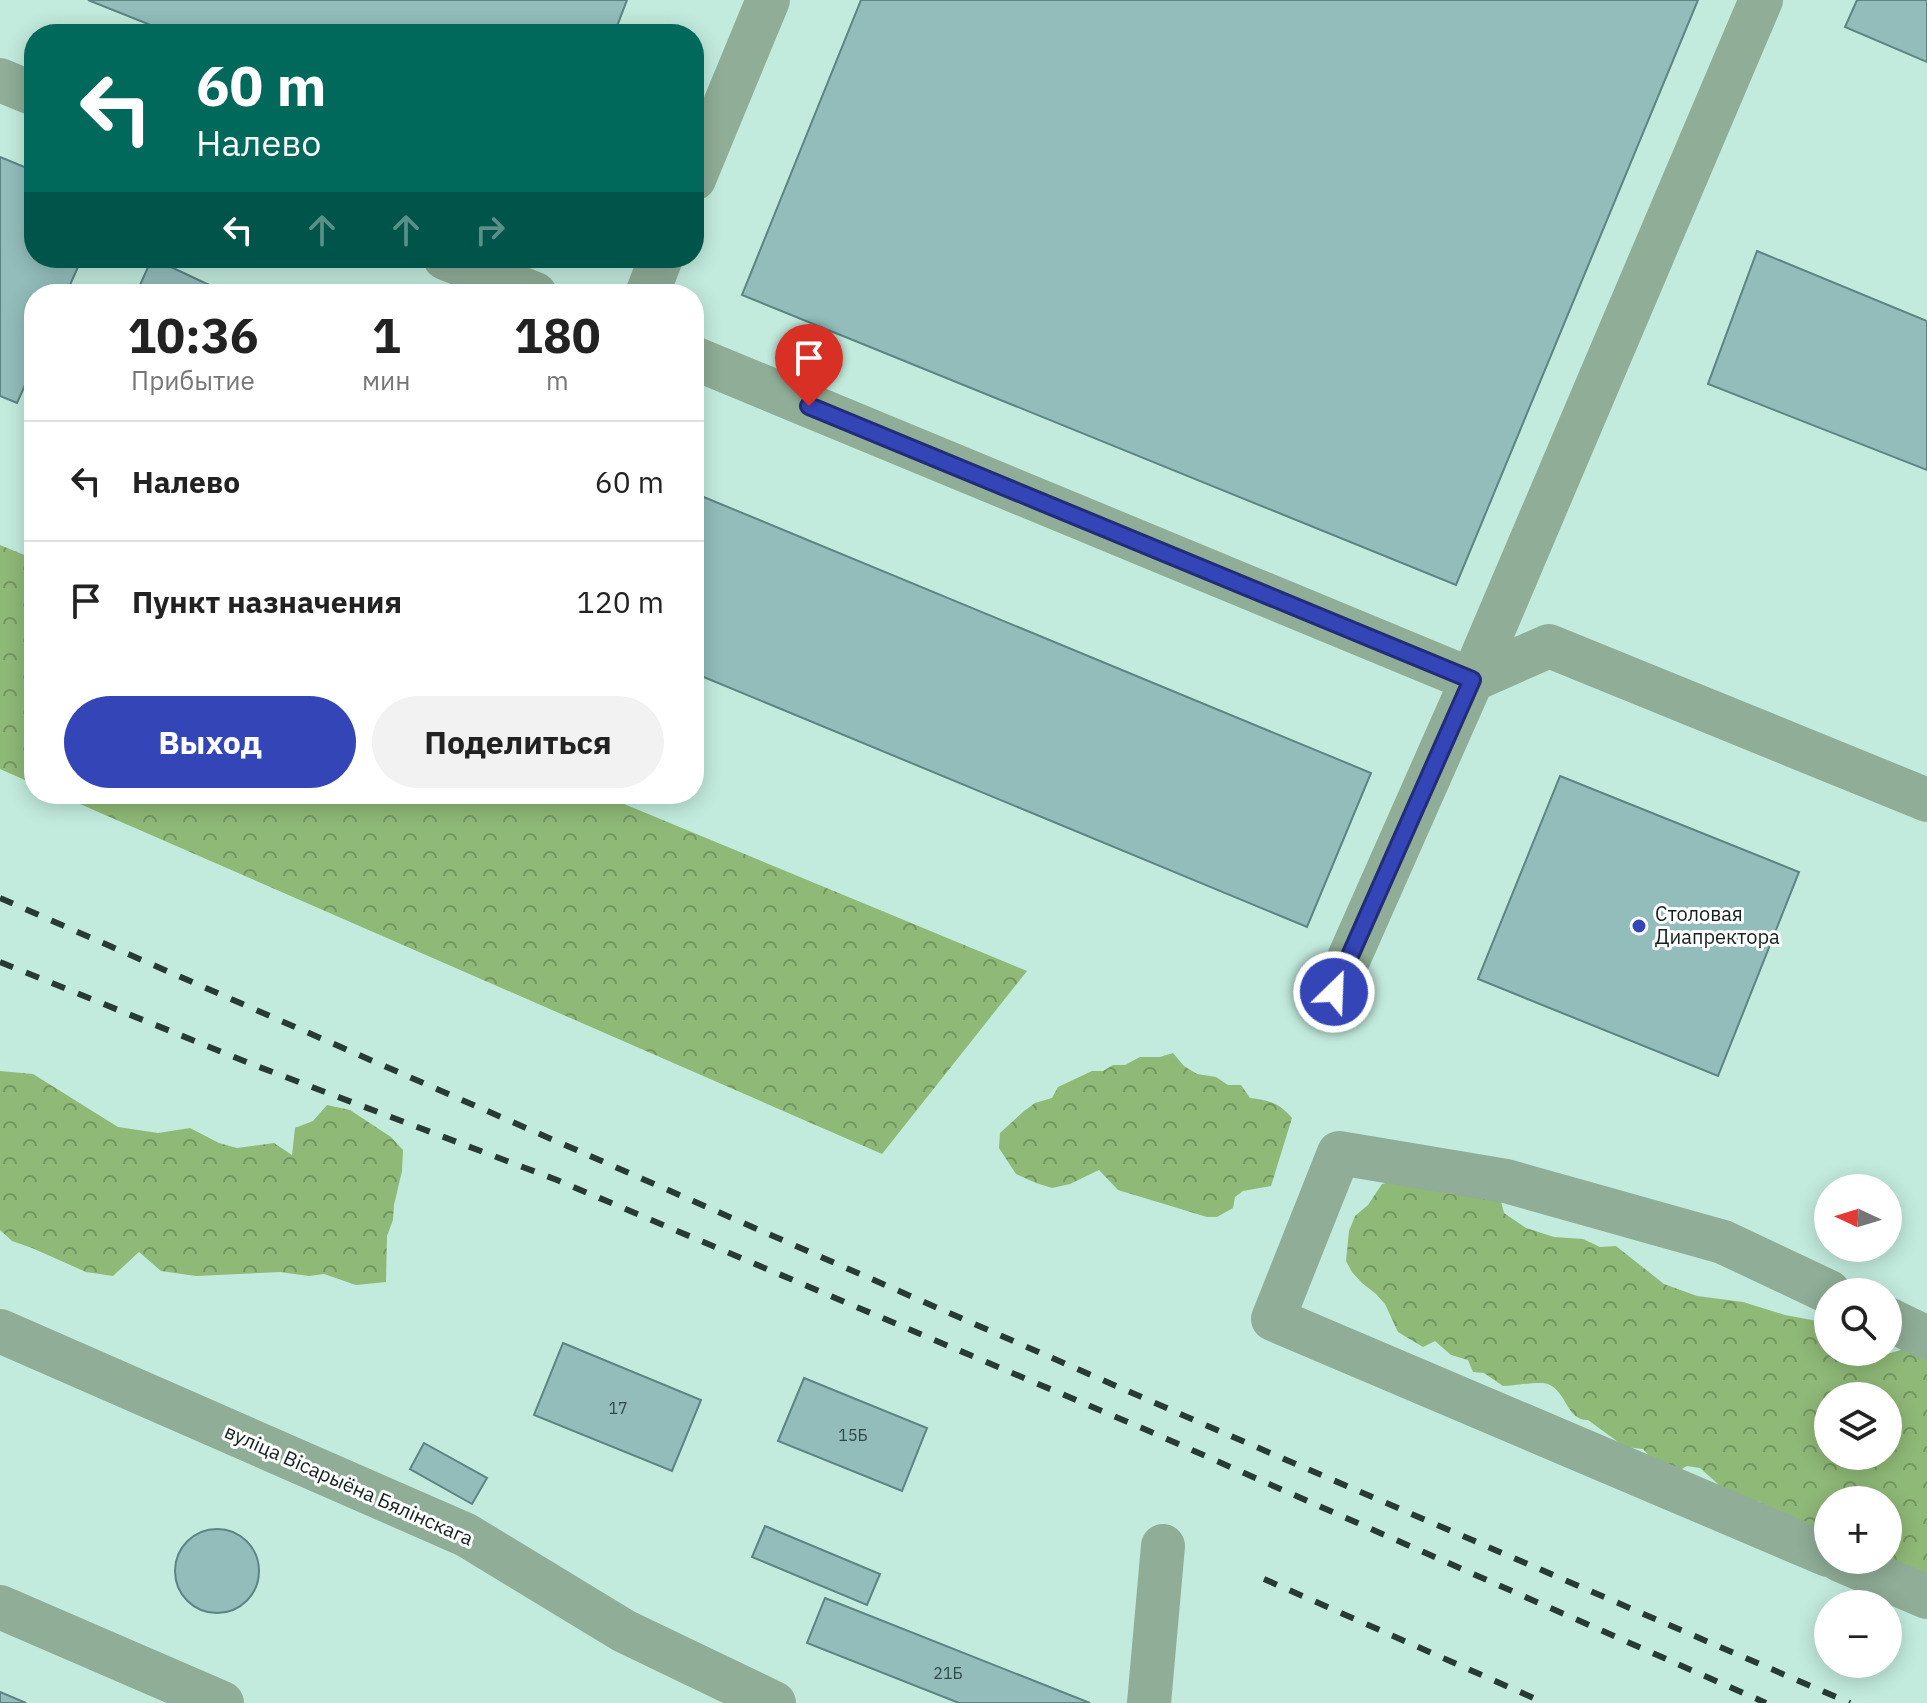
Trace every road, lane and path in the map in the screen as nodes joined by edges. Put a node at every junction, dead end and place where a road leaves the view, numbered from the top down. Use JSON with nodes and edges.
{"nodes":[{"id":1,"x":768,"y":0,"type":"edge"},
{"id":2,"x":1761,"y":0,"type":"edge"},
{"id":3,"x":0,"y":80,"type":"edge"},
{"id":4,"x":24,"y":90,"type":"edge"},
{"id":5,"x":704,"y":155,"type":"edge"},
{"id":6,"x":470,"y":268,"type":"edge"},
{"id":7,"x":510,"y":284,"type":"edge"},
{"id":8,"x":704,"y":362,"type":"edge"},
{"id":9,"x":1472,"y":680,"type":"junction"},
{"id":10,"x":1927,"y":800,"type":"edge"},
{"id":11,"x":1334,"y":992,"type":"dead end"},
{"id":12,"x":1814,"y":1285,"type":"edge"},
{"id":13,"x":1902,"y":1326,"type":"edge"},
{"id":14,"x":0,"y":1331,"type":"edge"},
{"id":15,"x":1927,"y":1338,"type":"edge"},
{"id":16,"x":1163,"y":1546,"type":"dead end"},
{"id":17,"x":1814,"y":1549,"type":"edge"},
{"id":18,"x":1873,"y":1574,"type":"edge"},
{"id":19,"x":1927,"y":1597,"type":"edge"},
{"id":20,"x":0,"y":1607,"type":"edge"},
{"id":21,"x":222,"y":1703,"type":"edge"},
{"id":22,"x":774,"y":1703,"type":"edge"},
{"id":23,"x":1149,"y":1703,"type":"edge"}],
"edges":[{"from":1,"to":5,"type":"street"},
{"from":2,"to":9,"type":"street"},
{"from":3,"to":4,"type":"street"},
{"from":6,"to":7,"type":"street"},
{"from":8,"to":9,"type":"street"},
{"from":9,"to":10,"type":"street"},
{"from":9,"to":11,"type":"street"},
{"from":12,"to":17,"type":"street"},
{"from":13,"to":15,"type":"street"},
{"from":14,"to":22,"type":"street","name":"вуліца Вісарыёна Бялінскага"},
{"from":16,"to":23,"type":"street"},
{"from":18,"to":19,"type":"street"},
{"from":20,"to":21,"type":"street"}]}
